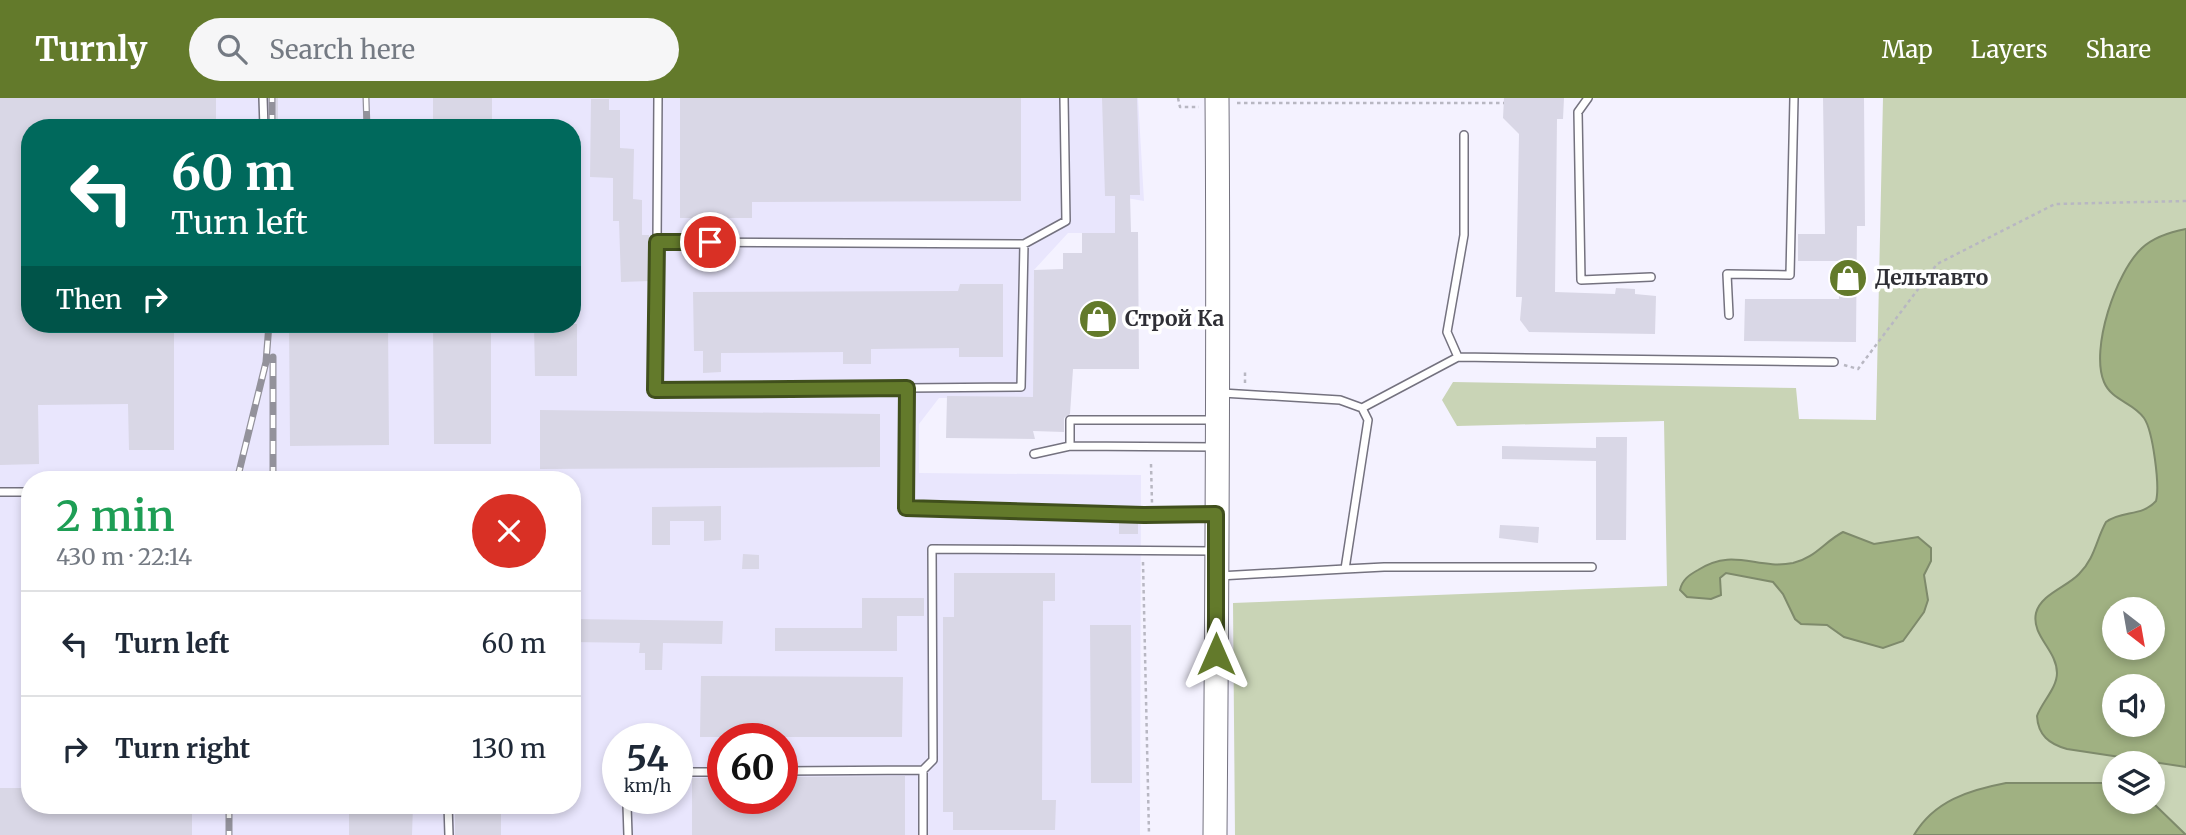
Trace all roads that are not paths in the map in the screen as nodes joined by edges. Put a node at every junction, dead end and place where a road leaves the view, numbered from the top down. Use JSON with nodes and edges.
{"nodes":[{"id":1,"x":264,"y":98,"type":"edge"},
{"id":2,"x":658,"y":98,"type":"edge"},
{"id":3,"x":1064,"y":98,"type":"edge"},
{"id":4,"x":1588,"y":98,"type":"edge"},
{"id":5,"x":1794,"y":98,"type":"edge"},
{"id":6,"x":1222,"y":100,"type":"edge"},
{"id":7,"x":264,"y":119,"type":"edge"},
{"id":8,"x":1464,"y":135,"type":"dead end"},
{"id":9,"x":657,"y":242,"type":"junction"},
{"id":10,"x":1024,"y":244,"type":"junction"},
{"id":11,"x":1651,"y":277,"type":"dead end"},
{"id":12,"x":1729,"y":315,"type":"dead end"},
{"id":13,"x":1458,"y":357,"type":"junction"},
{"id":14,"x":1834,"y":362,"type":"road end"},
{"id":15,"x":907,"y":388,"type":"junction"},
{"id":16,"x":1218,"y":393,"type":"junction"},
{"id":17,"x":1362,"y":408,"type":"junction"},
{"id":18,"x":1216,"y":420,"type":"junction"},
{"id":19,"x":1069,"y":446,"type":"junction"},
{"id":20,"x":1216,"y":447,"type":"junction"},
{"id":21,"x":1034,"y":454,"type":"dead end"},
{"id":22,"x":0,"y":492,"type":"edge"},
{"id":23,"x":21,"y":492,"type":"edge"},
{"id":24,"x":1216,"y":514,"type":"junction"},
{"id":25,"x":1217,"y":551,"type":"junction"},
{"id":26,"x":1592,"y":567,"type":"dead end"},
{"id":27,"x":1345,"y":569,"type":"junction"},
{"id":28,"x":1217,"y":576,"type":"junction"},
{"id":29,"x":923,"y":770,"type":"junction"},
{"id":30,"x":798,"y":771,"type":"edge"},
{"id":31,"x":448,"y":814,"type":"edge"},
{"id":32,"x":627,"y":814,"type":"edge"},
{"id":33,"x":449,"y":835,"type":"edge"},
{"id":34,"x":628,"y":835,"type":"edge"},
{"id":35,"x":923,"y":835,"type":"edge"},
{"id":36,"x":1215,"y":835,"type":"edge"}],
"edges":[{"from":1,"to":7,"type":"lane"},
{"from":2,"to":9,"type":"lane"},
{"from":3,"to":10,"type":"lane"},
{"from":4,"to":11,"type":"lane"},
{"from":5,"to":12,"type":"lane"},
{"from":6,"to":16,"type":"main road"},
{"from":8,"to":13,"type":"lane"},
{"from":9,"to":10,"type":"lane"},
{"from":9,"to":15,"type":"lane"},
{"from":10,"to":15,"type":"lane"},
{"from":13,"to":14,"type":"lane"},
{"from":13,"to":17,"type":"lane"},
{"from":15,"to":24,"type":"lane"},
{"from":16,"to":17,"type":"lane"},
{"from":16,"to":18,"type":"main road"},
{"from":17,"to":27,"type":"lane"},
{"from":18,"to":19,"type":"lane"},
{"from":18,"to":20,"type":"main road"},
{"from":19,"to":20,"type":"lane"},
{"from":19,"to":21,"type":"lane"},
{"from":20,"to":24,"type":"main road"},
{"from":22,"to":23,"type":"lane"},
{"from":24,"to":25,"type":"main road"},
{"from":25,"to":28,"type":"main road"},
{"from":25,"to":29,"type":"lane"},
{"from":26,"to":27,"type":"lane"},
{"from":27,"to":28,"type":"lane"},
{"from":28,"to":36,"type":"main road"},
{"from":29,"to":30,"type":"lane"},
{"from":29,"to":35,"type":"lane"},
{"from":31,"to":33,"type":"lane"},
{"from":32,"to":34,"type":"lane"}]}
